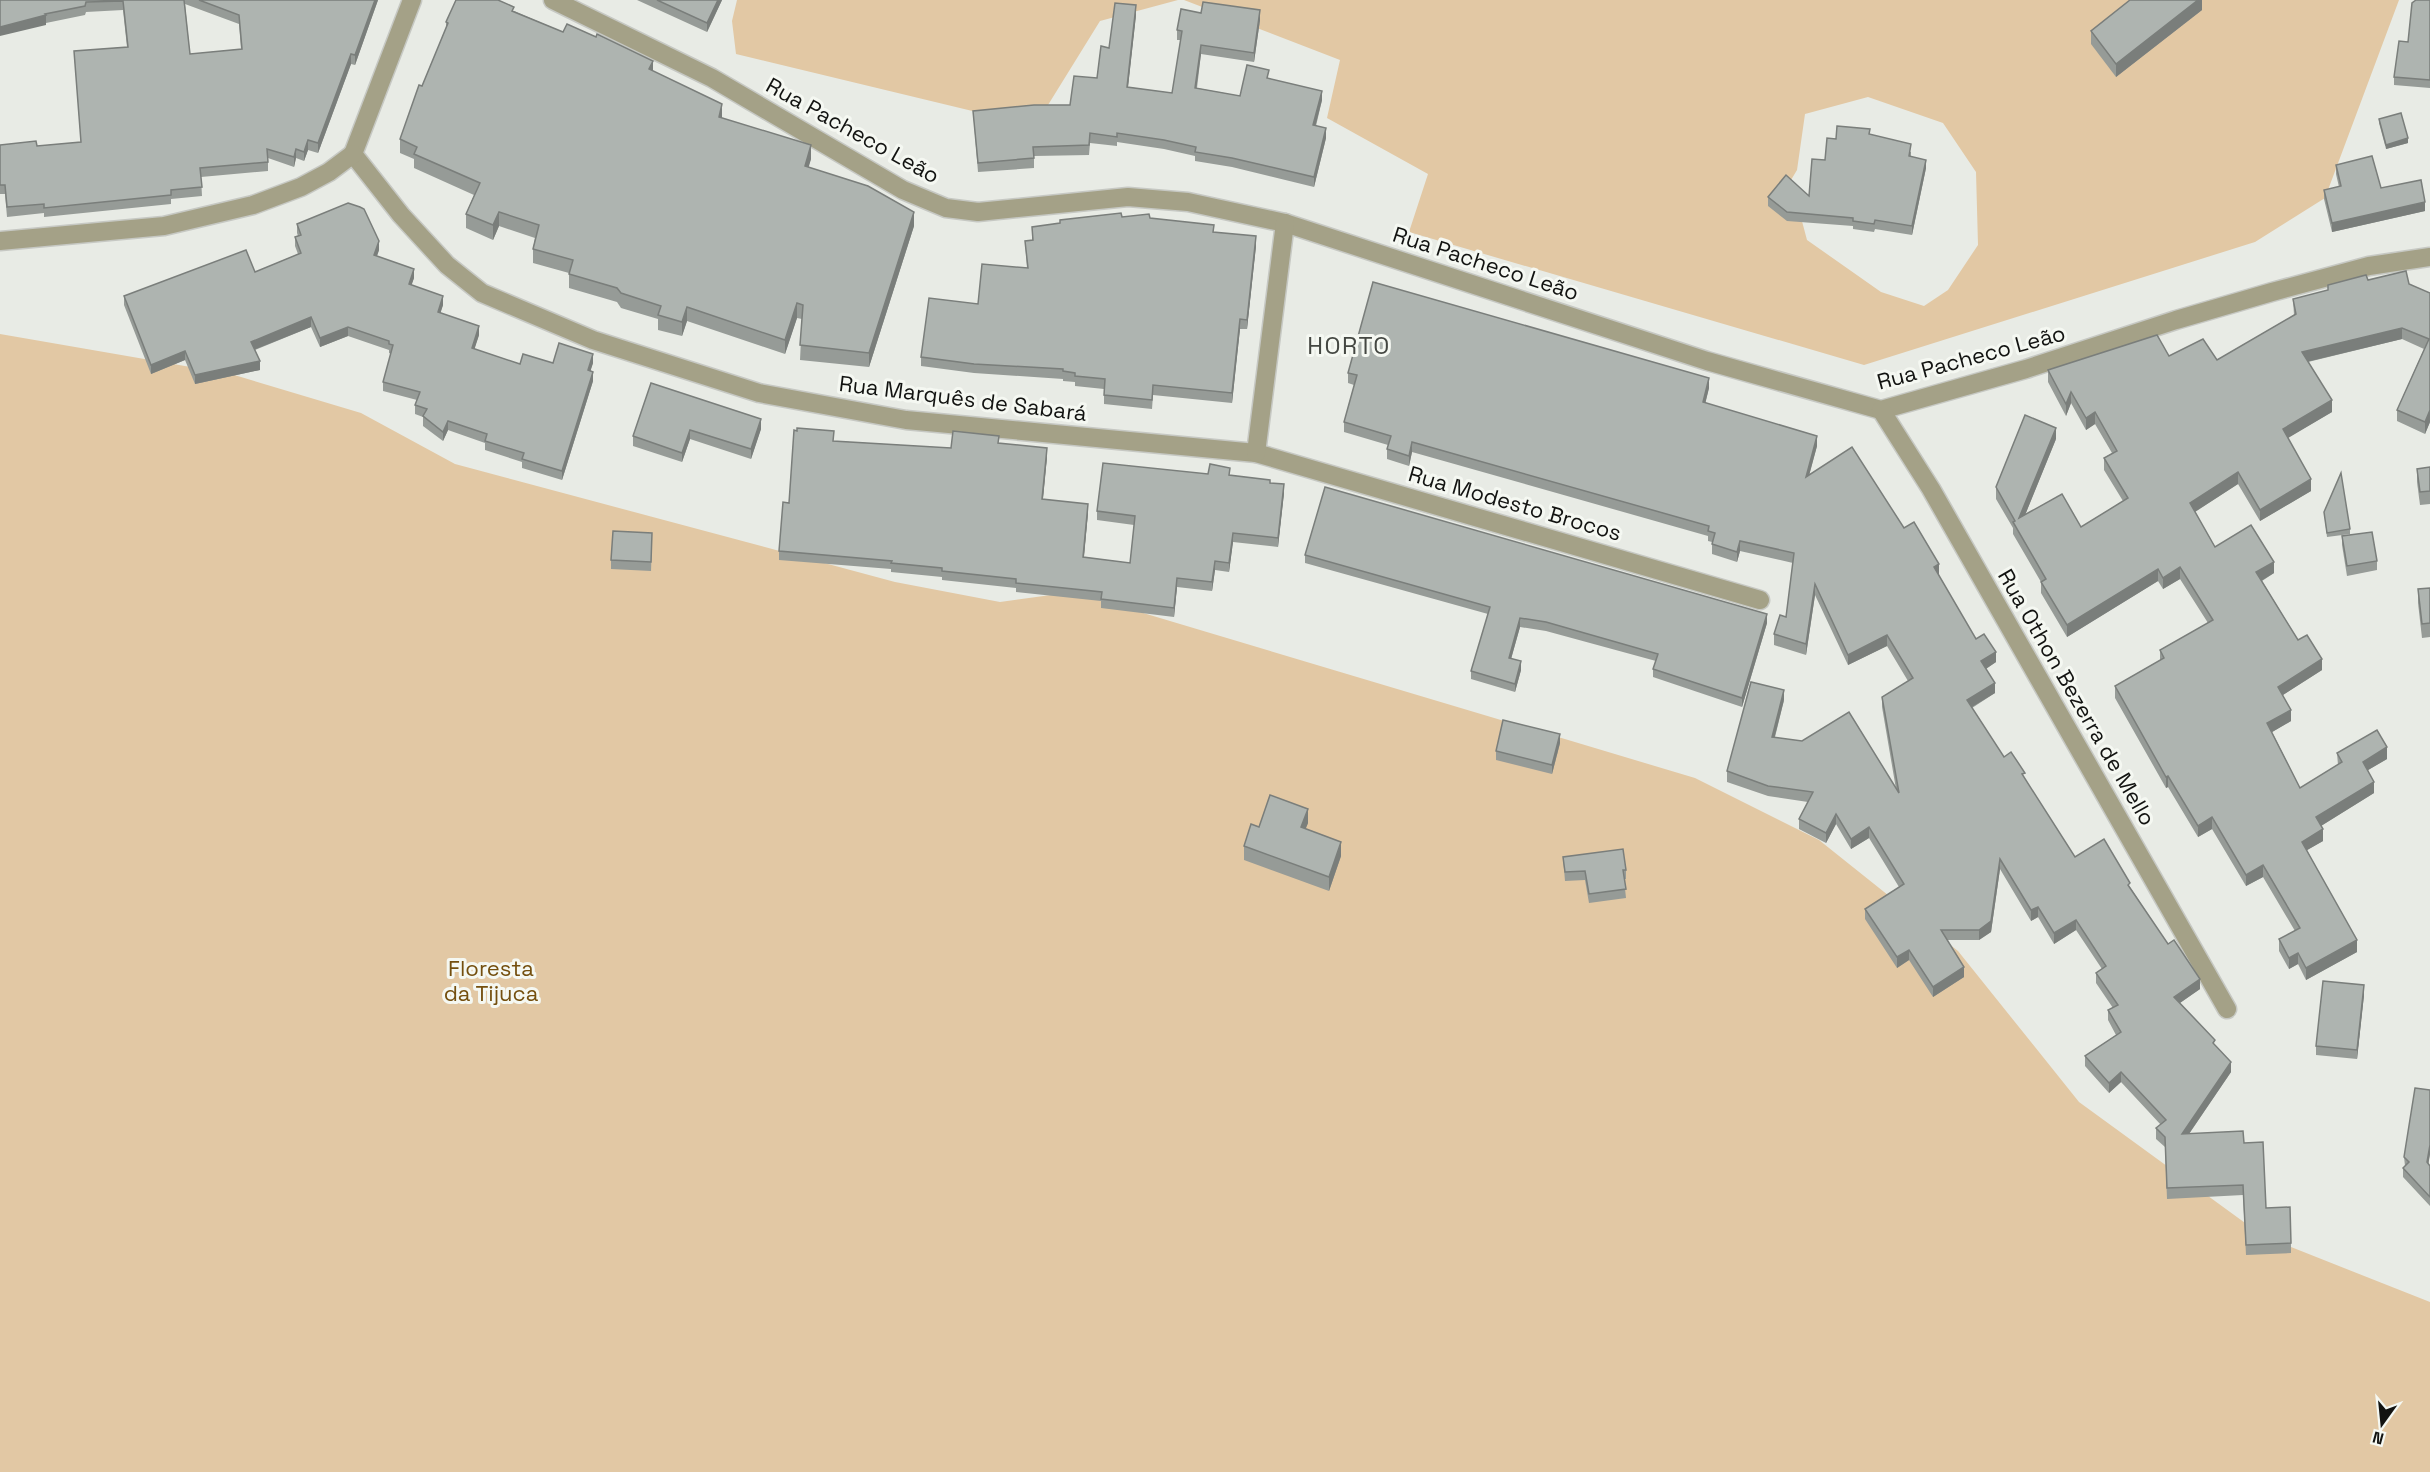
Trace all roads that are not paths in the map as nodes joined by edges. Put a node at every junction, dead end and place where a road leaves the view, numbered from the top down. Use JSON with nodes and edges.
{"nodes":[{"id":1,"x":412,"y":0,"type":"edge"},
{"id":2,"x":553,"y":0,"type":"edge"},
{"id":3,"x":353,"y":154,"type":"junction"},
{"id":4,"x":1286,"y":224,"type":"junction"},
{"id":5,"x":0,"y":241,"type":"edge"},
{"id":6,"x":2430,"y":257,"type":"edge"},
{"id":7,"x":1881,"y":410,"type":"junction"},
{"id":8,"x":1256,"y":453,"type":"junction"},
{"id":9,"x":1760,"y":600,"type":"dead end"},
{"id":10,"x":2227,"y":1010,"type":"dead end"}],
"edges":[{"from":1,"to":3,"type":"street"},
{"from":2,"to":4,"type":"street","name":"Rua Pacheco Leão"},
{"from":3,"to":5,"type":"street"},
{"from":3,"to":8,"type":"street","name":"Rua Marquês de Sabará"},
{"from":4,"to":7,"type":"street","name":"Rua Pacheco Leão"},
{"from":4,"to":8,"type":"street"},
{"from":6,"to":7,"type":"street","name":"Rua Pacheco Leão"},
{"from":7,"to":10,"type":"street","name":"Rua Othon Bezerra de Mello"},
{"from":8,"to":9,"type":"street","name":"Rua Modesto Brocos"}]}
